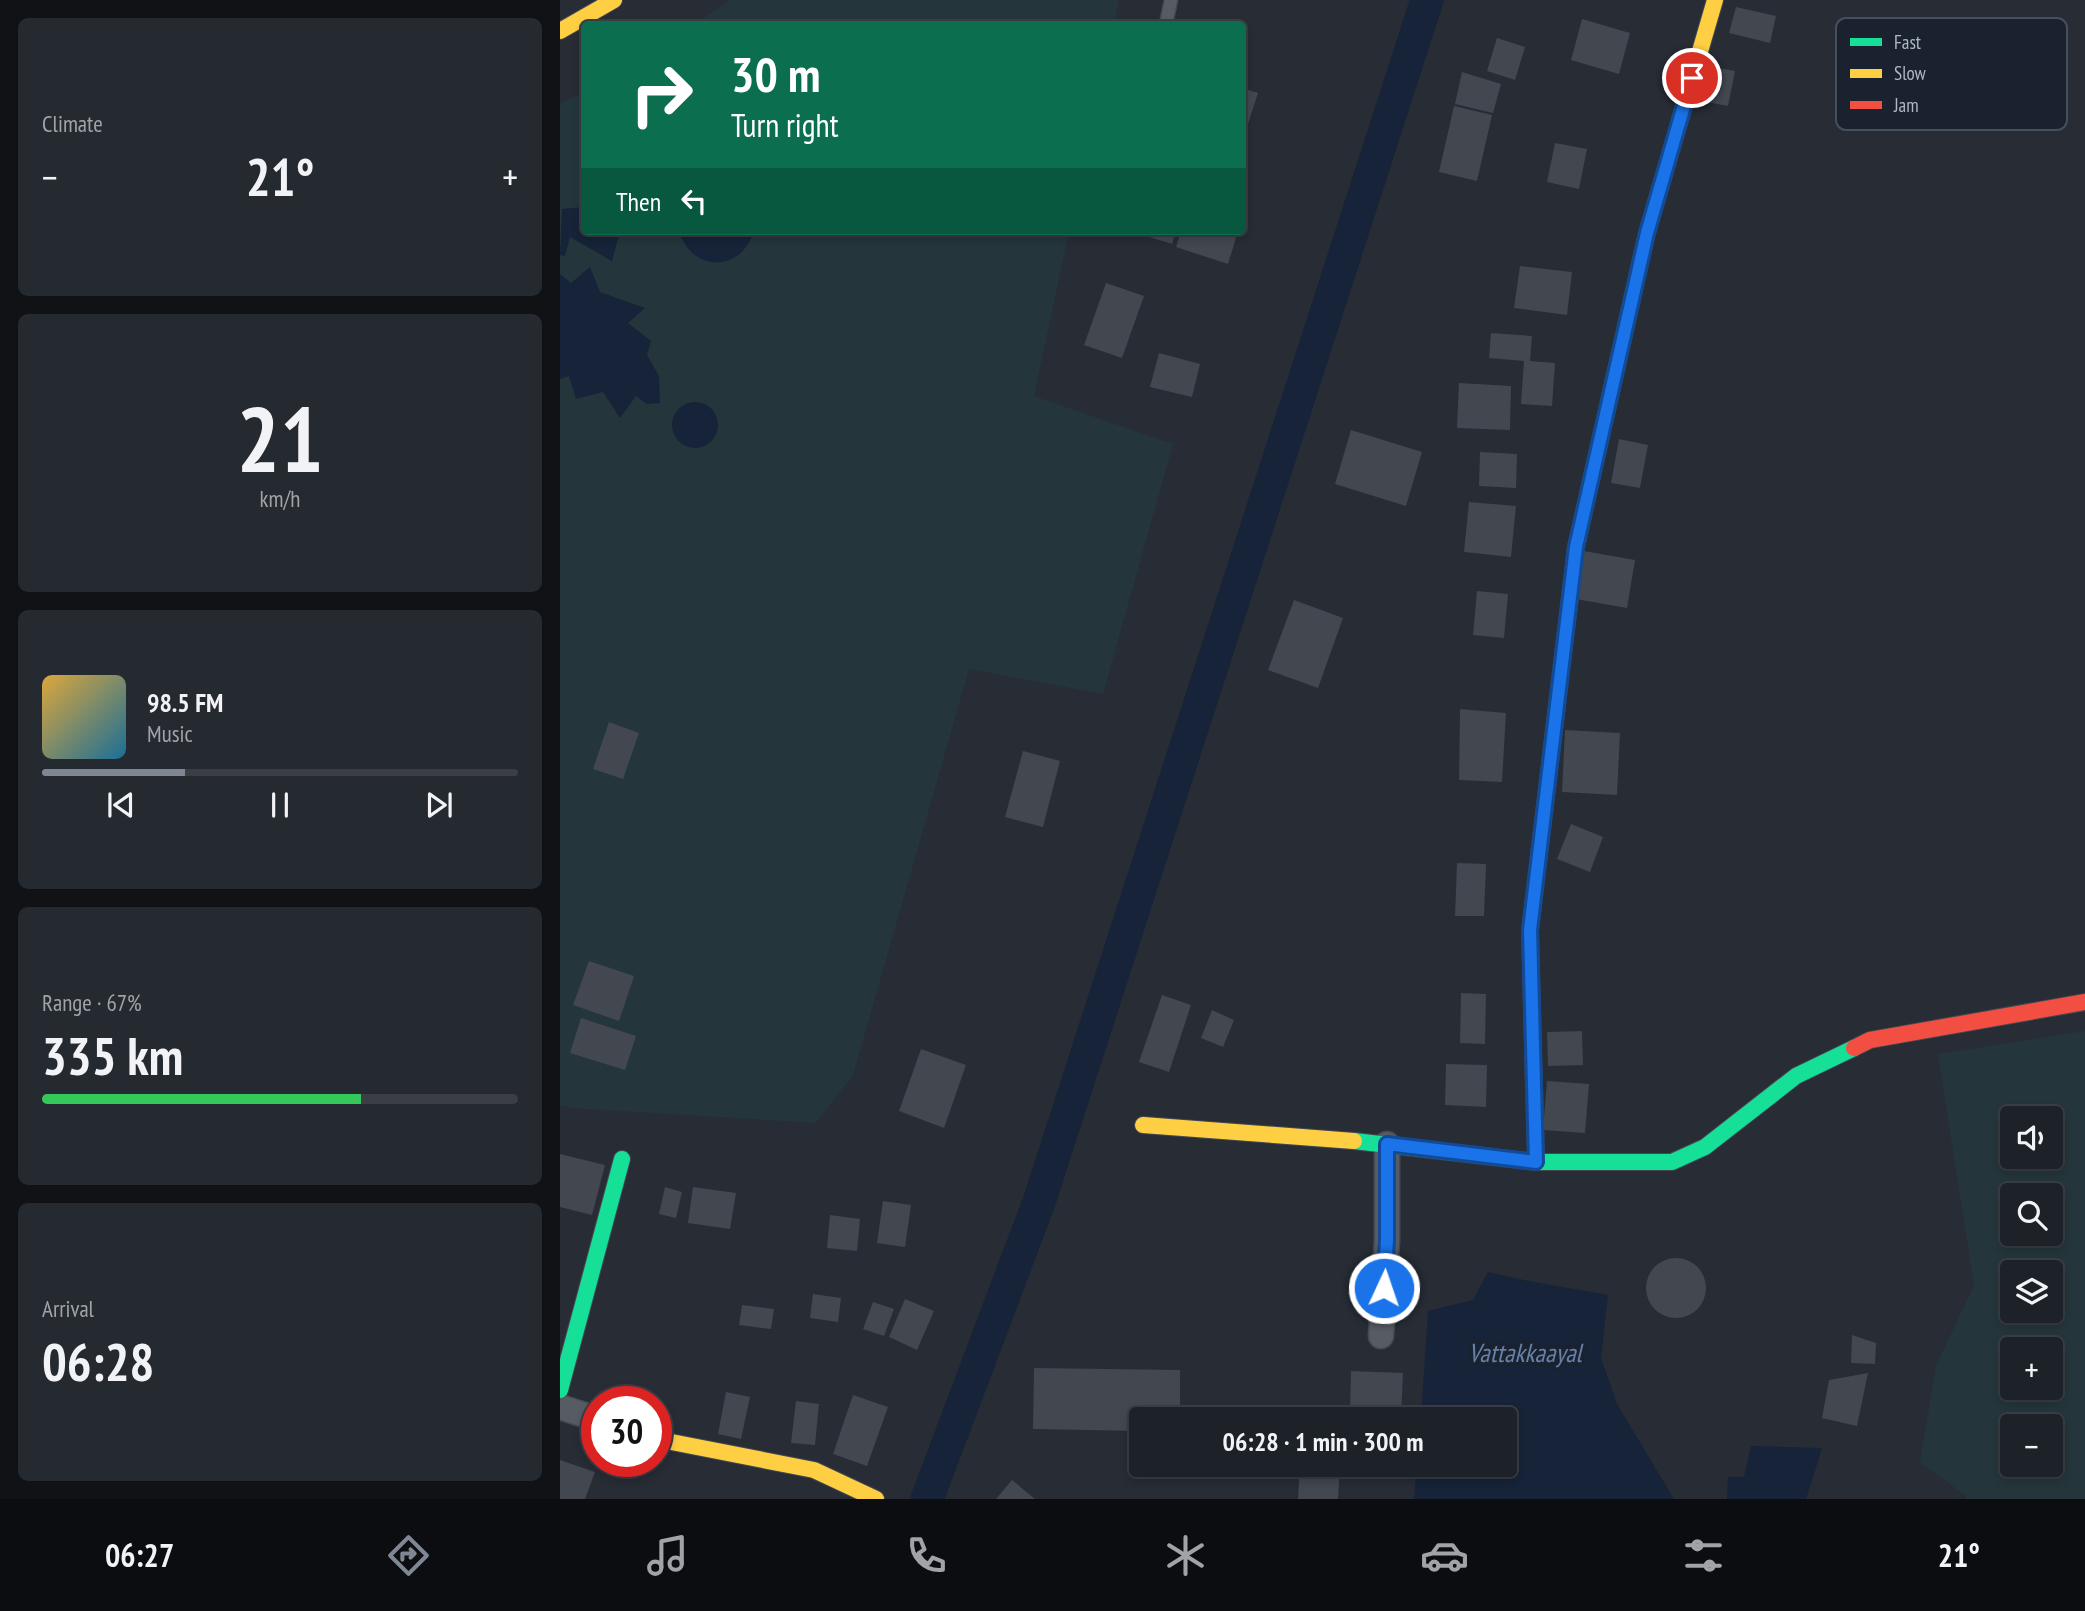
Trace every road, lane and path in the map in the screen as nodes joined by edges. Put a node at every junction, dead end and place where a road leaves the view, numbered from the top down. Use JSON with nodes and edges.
{"nodes":[{"id":1,"x":614,"y":0,"type":"edge"},
{"id":2,"x":1171,"y":0,"type":"edge"},
{"id":3,"x":1715,"y":0,"type":"edge"},
{"id":4,"x":1167,"y":21,"type":"edge"},
{"id":5,"x":560,"y":32,"type":"edge"},
{"id":6,"x":2085,"y":1002,"type":"edge"},
{"id":7,"x":1143,"y":1125,"type":"dead end"},
{"id":8,"x":1387,"y":1144,"type":"junction"},
{"id":9,"x":622,"y":1159,"type":"dead end"},
{"id":10,"x":1536,"y":1162,"type":"junction"},
{"id":11,"x":1381,"y":1336,"type":"dead end"},
{"id":12,"x":560,"y":1390,"type":"edge"},
{"id":13,"x":560,"y":1407,"type":"edge"},
{"id":14,"x":581,"y":1414,"type":"edge"},
{"id":15,"x":672,"y":1441,"type":"edge"},
{"id":16,"x":876,"y":1499,"type":"edge"}],
"edges":[{"from":1,"to":5,"type":"street"},
{"from":2,"to":4,"type":"lane"},
{"from":3,"to":10,"type":"street"},
{"from":6,"to":10,"type":"street"},
{"from":7,"to":8,"type":"street"},
{"from":8,"to":10,"type":"street"},
{"from":8,"to":11,"type":"street"},
{"from":9,"to":12,"type":"street"},
{"from":13,"to":14,"type":"street"},
{"from":15,"to":16,"type":"street"}]}
